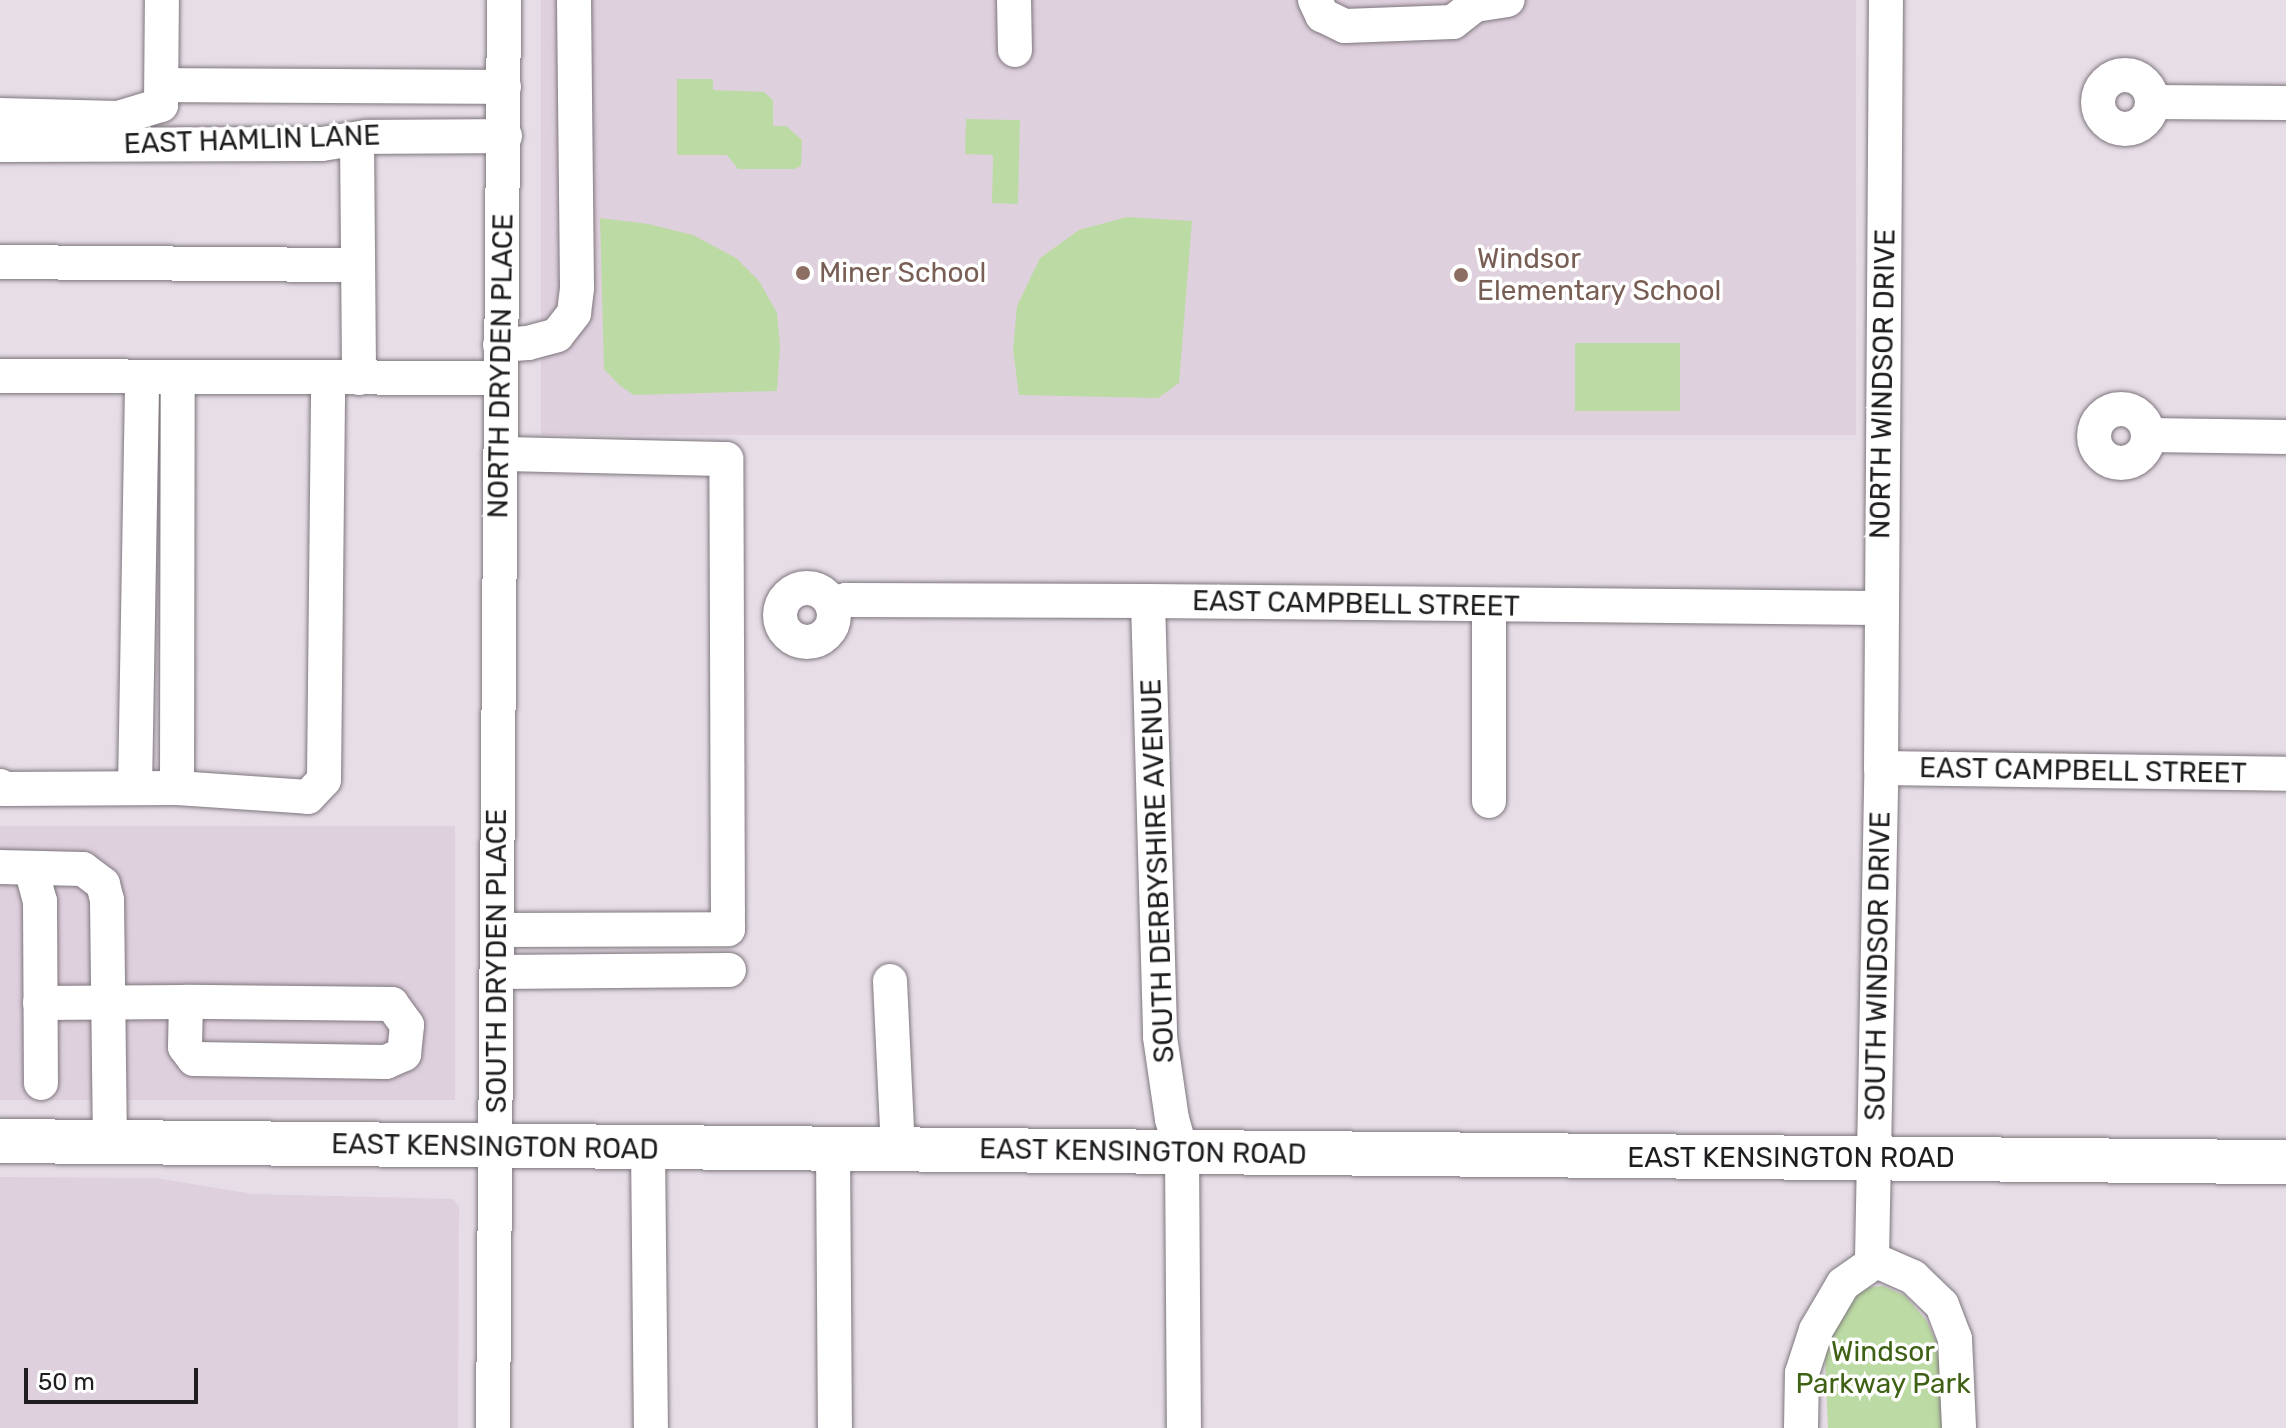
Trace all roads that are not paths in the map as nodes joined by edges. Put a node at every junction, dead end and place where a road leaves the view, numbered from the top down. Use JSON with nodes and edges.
{"nodes":[{"id":1,"x":162,"y":0,"type":"edge"},
{"id":2,"x":504,"y":0,"type":"edge"},
{"id":3,"x":574,"y":0,"type":"edge"},
{"id":4,"x":1014,"y":0,"type":"edge"},
{"id":5,"x":1315,"y":0,"type":"edge"},
{"id":6,"x":1508,"y":0,"type":"edge"},
{"id":7,"x":1886,"y":0,"type":"edge"},
{"id":8,"x":1015,"y":50,"type":"dead end"},
{"id":9,"x":504,"y":87,"type":"junction"},
{"id":10,"x":162,"y":95,"type":"junction"},
{"id":11,"x":2152,"y":102,"type":"dead end"},
{"id":12,"x":2286,"y":103,"type":"edge"},
{"id":13,"x":0,"y":115,"type":"edge"},
{"id":14,"x":505,"y":136,"type":"junction"},
{"id":15,"x":357,"y":139,"type":"junction"},
{"id":16,"x":0,"y":145,"type":"edge"},
{"id":17,"x":0,"y":262,"type":"edge"},
{"id":18,"x":358,"y":265,"type":"junction"},
{"id":19,"x":500,"y":345,"type":"junction"},
{"id":20,"x":0,"y":376,"type":"edge"},
{"id":21,"x":142,"y":378,"type":"junction"},
{"id":22,"x":178,"y":378,"type":"junction"},
{"id":23,"x":343,"y":378,"type":"junction"},
{"id":24,"x":500,"y":378,"type":"junction"},
{"id":25,"x":2148,"y":435,"type":"dead end"},
{"id":26,"x":2286,"y":437,"type":"edge"},
{"id":27,"x":500,"y":454,"type":"junction"},
{"id":28,"x":1148,"y":601,"type":"junction"},
{"id":29,"x":832,"y":605,"type":"dead end"},
{"id":30,"x":1489,"y":606,"type":"junction"},
{"id":31,"x":1881,"y":608,"type":"junction"},
{"id":32,"x":498,"y":733,"type":"joint"},
{"id":33,"x":1881,"y":768,"type":"junction"},
{"id":34,"x":2286,"y":774,"type":"edge"},
{"id":35,"x":0,"y":786,"type":"edge"},
{"id":36,"x":135,"y":788,"type":"junction"},
{"id":37,"x":177,"y":788,"type":"junction"},
{"id":38,"x":1489,"y":801,"type":"dead end"},
{"id":39,"x":16,"y":867,"type":"edge"},
{"id":40,"x":498,"y":930,"type":"junction"},
{"id":41,"x":729,"y":970,"type":"dead end"},
{"id":42,"x":498,"y":972,"type":"junction"},
{"id":43,"x":890,"y":981,"type":"dead end"},
{"id":44,"x":186,"y":1002,"type":"junction"},
{"id":45,"x":40,"y":1003,"type":"junction"},
{"id":46,"x":108,"y":1003,"type":"junction"},
{"id":47,"x":41,"y":1083,"type":"dead end"},
{"id":48,"x":0,"y":1141,"type":"edge"},
{"id":49,"x":110,"y":1143,"type":"junction"},
{"id":50,"x":496,"y":1146,"type":"junction"},
{"id":51,"x":648,"y":1148,"type":"junction"},
{"id":52,"x":833,"y":1150,"type":"junction"},
{"id":53,"x":898,"y":1150,"type":"junction"},
{"id":54,"x":1182,"y":1153,"type":"junction"},
{"id":55,"x":1876,"y":1158,"type":"junction"},
{"id":56,"x":2286,"y":1162,"type":"edge"},
{"id":57,"x":1872,"y":1259,"type":"junction"},
{"id":58,"x":493,"y":1428,"type":"edge"},
{"id":59,"x":651,"y":1428,"type":"edge"},
{"id":60,"x":835,"y":1428,"type":"edge"},
{"id":61,"x":1184,"y":1428,"type":"edge"},
{"id":62,"x":1801,"y":1428,"type":"edge"},
{"id":63,"x":1959,"y":1428,"type":"edge"}],
"edges":[{"from":1,"to":10,"type":"street"},
{"from":2,"to":9,"type":"street","name":"NORTH DRYDEN PLACE"},
{"from":3,"to":19,"type":"street"},
{"from":4,"to":8,"type":"street"},
{"from":5,"to":6,"type":"street"},
{"from":7,"to":31,"type":"street","name":"NORTH WINDSOR DRIVE"},
{"from":9,"to":10,"type":"street"},
{"from":9,"to":14,"type":"street","name":"NORTH DRYDEN PLACE"},
{"from":10,"to":13,"type":"street"},
{"from":11,"to":12,"type":"street"},
{"from":14,"to":15,"type":"street","name":"EAST HAMLIN LANE"},
{"from":14,"to":19,"type":"street","name":"NORTH DRYDEN PLACE"},
{"from":15,"to":16,"type":"street","name":"EAST HAMLIN LANE"},
{"from":15,"to":18,"type":"street"},
{"from":17,"to":18,"type":"street"},
{"from":18,"to":23,"type":"street"},
{"from":19,"to":24,"type":"street","name":"NORTH DRYDEN PLACE"},
{"from":20,"to":21,"type":"street"},
{"from":21,"to":22,"type":"street"},
{"from":21,"to":36,"type":"street"},
{"from":22,"to":23,"type":"street"},
{"from":22,"to":37,"type":"street"},
{"from":23,"to":24,"type":"street"},
{"from":23,"to":37,"type":"street"},
{"from":24,"to":27,"type":"street","name":"NORTH DRYDEN PLACE"},
{"from":25,"to":26,"type":"street"},
{"from":27,"to":32,"type":"street","name":"NORTH DRYDEN PLACE"},
{"from":27,"to":40,"type":"street"},
{"from":28,"to":29,"type":"street","name":"EAST CAMPBELL STREET"},
{"from":28,"to":30,"type":"street","name":"EAST CAMPBELL STREET"},
{"from":28,"to":54,"type":"street","name":"SOUTH DERBYSHIRE AVENUE"},
{"from":30,"to":31,"type":"street","name":"EAST CAMPBELL STREET"},
{"from":30,"to":38,"type":"street"},
{"from":31,"to":33,"type":"street","name":"NORTH WINDSOR DRIVE"},
{"from":32,"to":40,"type":"street","name":"SOUTH DRYDEN PLACE"},
{"from":33,"to":34,"type":"street","name":"EAST CAMPBELL STREET"},
{"from":33,"to":55,"type":"street","name":"SOUTH WINDSOR DRIVE"},
{"from":35,"to":36,"type":"street"},
{"from":36,"to":37,"type":"street"},
{"from":39,"to":45,"type":"street"},
{"from":39,"to":46,"type":"street"},
{"from":40,"to":42,"type":"street","name":"SOUTH DRYDEN PLACE"},
{"from":41,"to":42,"type":"street"},
{"from":42,"to":50,"type":"street","name":"SOUTH DRYDEN PLACE"},
{"from":43,"to":53,"type":"street"},
{"from":44,"to":44,"type":"street"},
{"from":44,"to":46,"type":"street"},
{"from":45,"to":46,"type":"street"},
{"from":45,"to":47,"type":"street"},
{"from":46,"to":49,"type":"street"},
{"from":48,"to":49,"type":"main road","name":"EAST KENSINGTON ROAD"},
{"from":49,"to":50,"type":"main road","name":"EAST KENSINGTON ROAD"},
{"from":50,"to":51,"type":"main road","name":"EAST KENSINGTON ROAD"},
{"from":50,"to":58,"type":"street","name":"SOUTH DRYDEN PLACE"},
{"from":51,"to":52,"type":"main road","name":"EAST KENSINGTON ROAD"},
{"from":51,"to":59,"type":"street"},
{"from":52,"to":53,"type":"main road","name":"EAST KENSINGTON ROAD"},
{"from":52,"to":60,"type":"street"},
{"from":53,"to":54,"type":"main road","name":"EAST KENSINGTON ROAD"},
{"from":54,"to":55,"type":"main road","name":"EAST KENSINGTON ROAD"},
{"from":54,"to":61,"type":"street","name":"SOUTH DERBYSHIRE AVENUE"},
{"from":55,"to":56,"type":"main road","name":"EAST KENSINGTON ROAD"},
{"from":55,"to":57,"type":"street","name":"SOUTH WINDSOR DRIVE"},
{"from":57,"to":62,"type":"street"},
{"from":57,"to":63,"type":"street"}]}
